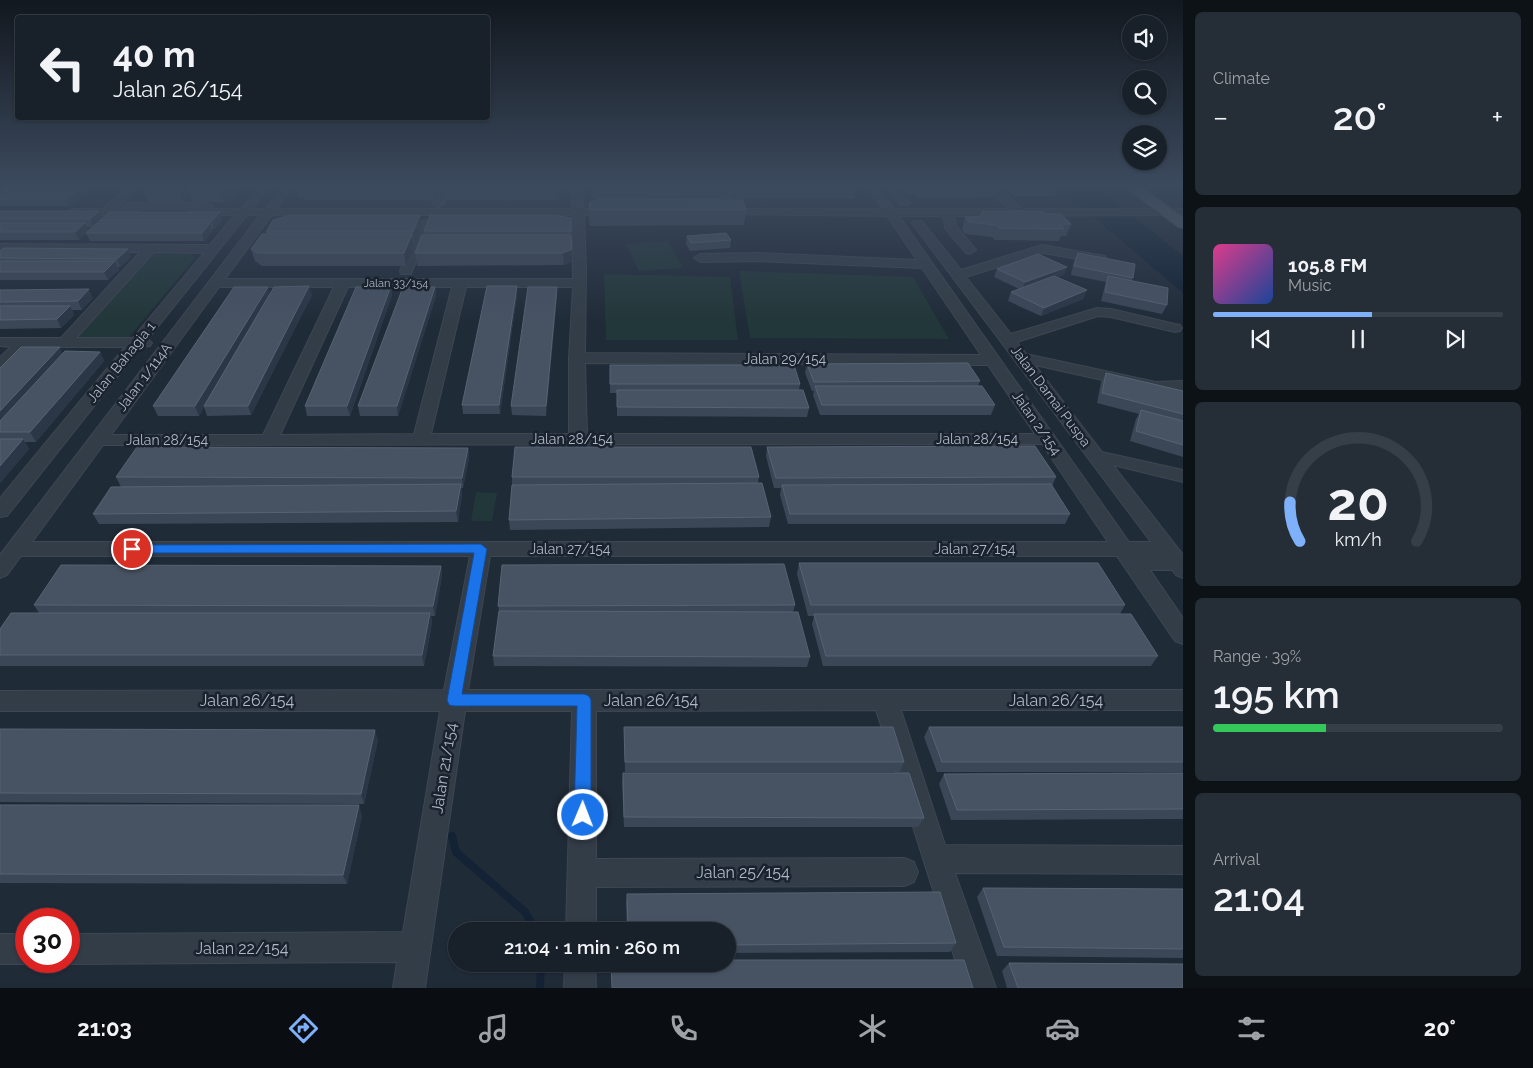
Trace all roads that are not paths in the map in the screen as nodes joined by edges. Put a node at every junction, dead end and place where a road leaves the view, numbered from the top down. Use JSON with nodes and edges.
{"nodes":[{"id":1,"x":227,"y":232,"type":"edge"},
{"id":2,"x":252,"y":232,"type":"edge"},
{"id":3,"x":422,"y":232,"type":"edge"},
{"id":4,"x":578,"y":232,"type":"edge"},
{"id":5,"x":905,"y":232,"type":"edge"},
{"id":6,"x":925,"y":232,"type":"edge"},
{"id":7,"x":955,"y":232,"type":"edge"},
{"id":8,"x":0,"y":248,"type":"edge"},
{"id":9,"x":151,"y":248,"type":"junction"},
{"id":10,"x":215,"y":248,"type":"junction"},
{"id":11,"x":970,"y":250,"type":"dead end"},
{"id":12,"x":700,"y":258,"type":"dead end"},
{"id":13,"x":1107,"y":261,"type":"edge"},
{"id":14,"x":927,"y":264,"type":"junction"},
{"id":15,"x":406,"y":271,"type":"junction"},
{"id":16,"x":958,"y":275,"type":"junction"},
{"id":17,"x":218,"y":277,"type":"junction"},
{"id":18,"x":579,"y":277,"type":"junction"},
{"id":19,"x":343,"y":283,"type":"junction"},
{"id":20,"x":460,"y":283,"type":"junction"},
{"id":21,"x":93,"y":292,"type":"dead end"},
{"id":22,"x":111,"y":292,"type":"junction"},
{"id":23,"x":1175,"y":328,"type":"dead end"},
{"id":24,"x":1008,"y":340,"type":"junction"},
{"id":25,"x":0,"y":342,"type":"edge"},
{"id":26,"x":24,"y":342,"type":"junction"},
{"id":27,"x":64,"y":343,"type":"junction"},
{"id":28,"x":136,"y":343,"type":"junction"},
{"id":29,"x":169,"y":343,"type":"junction"},
{"id":30,"x":1020,"y":356,"type":"junction"},
{"id":31,"x":577,"y":358,"type":"junction"},
{"id":32,"x":993,"y":360,"type":"junction"},
{"id":33,"x":0,"y":366,"type":"edge"},
{"id":34,"x":1183,"y":386,"type":"edge"},
{"id":35,"x":1048,"y":439,"type":"junction"},
{"id":36,"x":97,"y":440,"type":"junction"},
{"id":37,"x":269,"y":440,"type":"junction"},
{"id":38,"x":421,"y":440,"type":"junction"},
{"id":39,"x":578,"y":440,"type":"junction"},
{"id":40,"x":1096,"y":456,"type":"junction"},
{"id":41,"x":1183,"y":476,"type":"edge"},
{"id":42,"x":0,"y":511,"type":"edge"},
{"id":43,"x":16,"y":549,"type":"junction"},
{"id":44,"x":481,"y":549,"type":"junction"},
{"id":45,"x":1129,"y":556,"type":"junction"},
{"id":46,"x":1176,"y":560,"type":"edge"},
{"id":47,"x":0,"y":570,"type":"edge"},
{"id":48,"x":1183,"y":634,"type":"edge"},
{"id":49,"x":454,"y":700,"type":"junction"},
{"id":50,"x":584,"y":700,"type":"junction"},
{"id":51,"x":885,"y":700,"type":"junction"},
{"id":52,"x":1183,"y":700,"type":"edge"},
{"id":53,"x":0,"y":701,"type":"edge"},
{"id":54,"x":936,"y":859,"type":"junction"},
{"id":55,"x":1183,"y":860,"type":"edge"},
{"id":56,"x":904,"y":872,"type":"dead end"},
{"id":57,"x":582,"y":873,"type":"junction"},
{"id":58,"x":581,"y":922,"type":"edge"},
{"id":59,"x":416,"y":946,"type":"junction"},
{"id":60,"x":0,"y":949,"type":"edge"},
{"id":61,"x":15,"y":949,"type":"edge"},
{"id":62,"x":80,"y":949,"type":"edge"},
{"id":63,"x":580,"y":972,"type":"edge"},
{"id":64,"x":409,"y":988,"type":"edge"},
{"id":65,"x":580,"y":988,"type":"edge"},
{"id":66,"x":980,"y":988,"type":"edge"}],
"edges":[{"from":1,"to":10,"type":"street","name":"Jalan Bahagia 1"},
{"from":2,"to":17,"type":"street","name":"Jalan 1/114A"},
{"from":3,"to":15,"type":"street"},
{"from":4,"to":18,"type":"street"},
{"from":5,"to":14,"type":"street","name":"Jalan 2/154"},
{"from":6,"to":16,"type":"street","name":"Jalan Damai Puspa"},
{"from":7,"to":11,"type":"street"},
{"from":8,"to":9,"type":"street"},
{"from":9,"to":10,"type":"street"},
{"from":9,"to":22,"type":"street"},
{"from":10,"to":28,"type":"street","name":"Jalan Bahagia 1"},
{"from":12,"to":14,"type":"street"},
{"from":13,"to":16,"type":"street"},
{"from":14,"to":32,"type":"street","name":"Jalan 2/154"},
{"from":15,"to":17,"type":"street","name":"Jalan 33/154"},
{"from":15,"to":18,"type":"street","name":"Jalan 33/154"},
{"from":16,"to":24,"type":"street","name":"Jalan Damai Puspa"},
{"from":17,"to":19,"type":"street","name":"Jalan 33/154"},
{"from":17,"to":29,"type":"street","name":"Jalan 1/114A"},
{"from":18,"to":20,"type":"street","name":"Jalan 33/154"},
{"from":18,"to":31,"type":"street"},
{"from":19,"to":20,"type":"street","name":"Jalan 33/154"},
{"from":19,"to":37,"type":"street"},
{"from":20,"to":38,"type":"street"},
{"from":21,"to":22,"type":"street"},
{"from":22,"to":27,"type":"street"},
{"from":23,"to":24,"type":"street"},
{"from":24,"to":30,"type":"street","name":"Jalan Damai Puspa"},
{"from":25,"to":26,"type":"street"},
{"from":26,"to":27,"type":"street"},
{"from":26,"to":33,"type":"street"},
{"from":27,"to":28,"type":"street"},
{"from":28,"to":29,"type":"street"},
{"from":28,"to":42,"type":"street","name":"Jalan Bahagia 1"},
{"from":29,"to":36,"type":"street","name":"Jalan 1/114A"},
{"from":30,"to":34,"type":"street"},
{"from":30,"to":40,"type":"street","name":"Jalan Damai Puspa"},
{"from":31,"to":32,"type":"street","name":"Jalan 29/154"},
{"from":31,"to":39,"type":"street"},
{"from":32,"to":35,"type":"street","name":"Jalan 2/154"},
{"from":35,"to":39,"type":"street","name":"Jalan 28/154"},
{"from":35,"to":45,"type":"street","name":"Jalan 2/154"},
{"from":36,"to":37,"type":"street","name":"Jalan 28/154"},
{"from":36,"to":43,"type":"street","name":"Jalan 1/114A"},
{"from":37,"to":38,"type":"street","name":"Jalan 28/154"},
{"from":38,"to":39,"type":"street","name":"Jalan 28/154"},
{"from":40,"to":41,"type":"street"},
{"from":40,"to":46,"type":"street","name":"Jalan Damai Puspa"},
{"from":43,"to":44,"type":"street","name":"Jalan 27/154"},
{"from":43,"to":47,"type":"street","name":"Jalan 1/114A"},
{"from":44,"to":45,"type":"street","name":"Jalan 27/154"},
{"from":44,"to":49,"type":"street","name":"Jalan 21/154"},
{"from":45,"to":46,"type":"street","name":"Jalan 27/154"},
{"from":45,"to":48,"type":"street","name":"Jalan 2/154"},
{"from":49,"to":50,"type":"street","name":"Jalan 26/154"},
{"from":49,"to":53,"type":"street","name":"Jalan 26/154"},
{"from":49,"to":59,"type":"street","name":"Jalan 21/154"},
{"from":50,"to":51,"type":"street","name":"Jalan 26/154"},
{"from":50,"to":57,"type":"street"},
{"from":51,"to":52,"type":"street","name":"Jalan 26/154"},
{"from":51,"to":54,"type":"street"},
{"from":54,"to":55,"type":"street"},
{"from":54,"to":66,"type":"street"},
{"from":56,"to":57,"type":"street","name":"Jalan 25/154"},
{"from":57,"to":58,"type":"street"},
{"from":59,"to":62,"type":"street","name":"Jalan 22/154"},
{"from":59,"to":64,"type":"street","name":"Jalan 21/154"},
{"from":60,"to":61,"type":"street"},
{"from":63,"to":65,"type":"street"}]}
